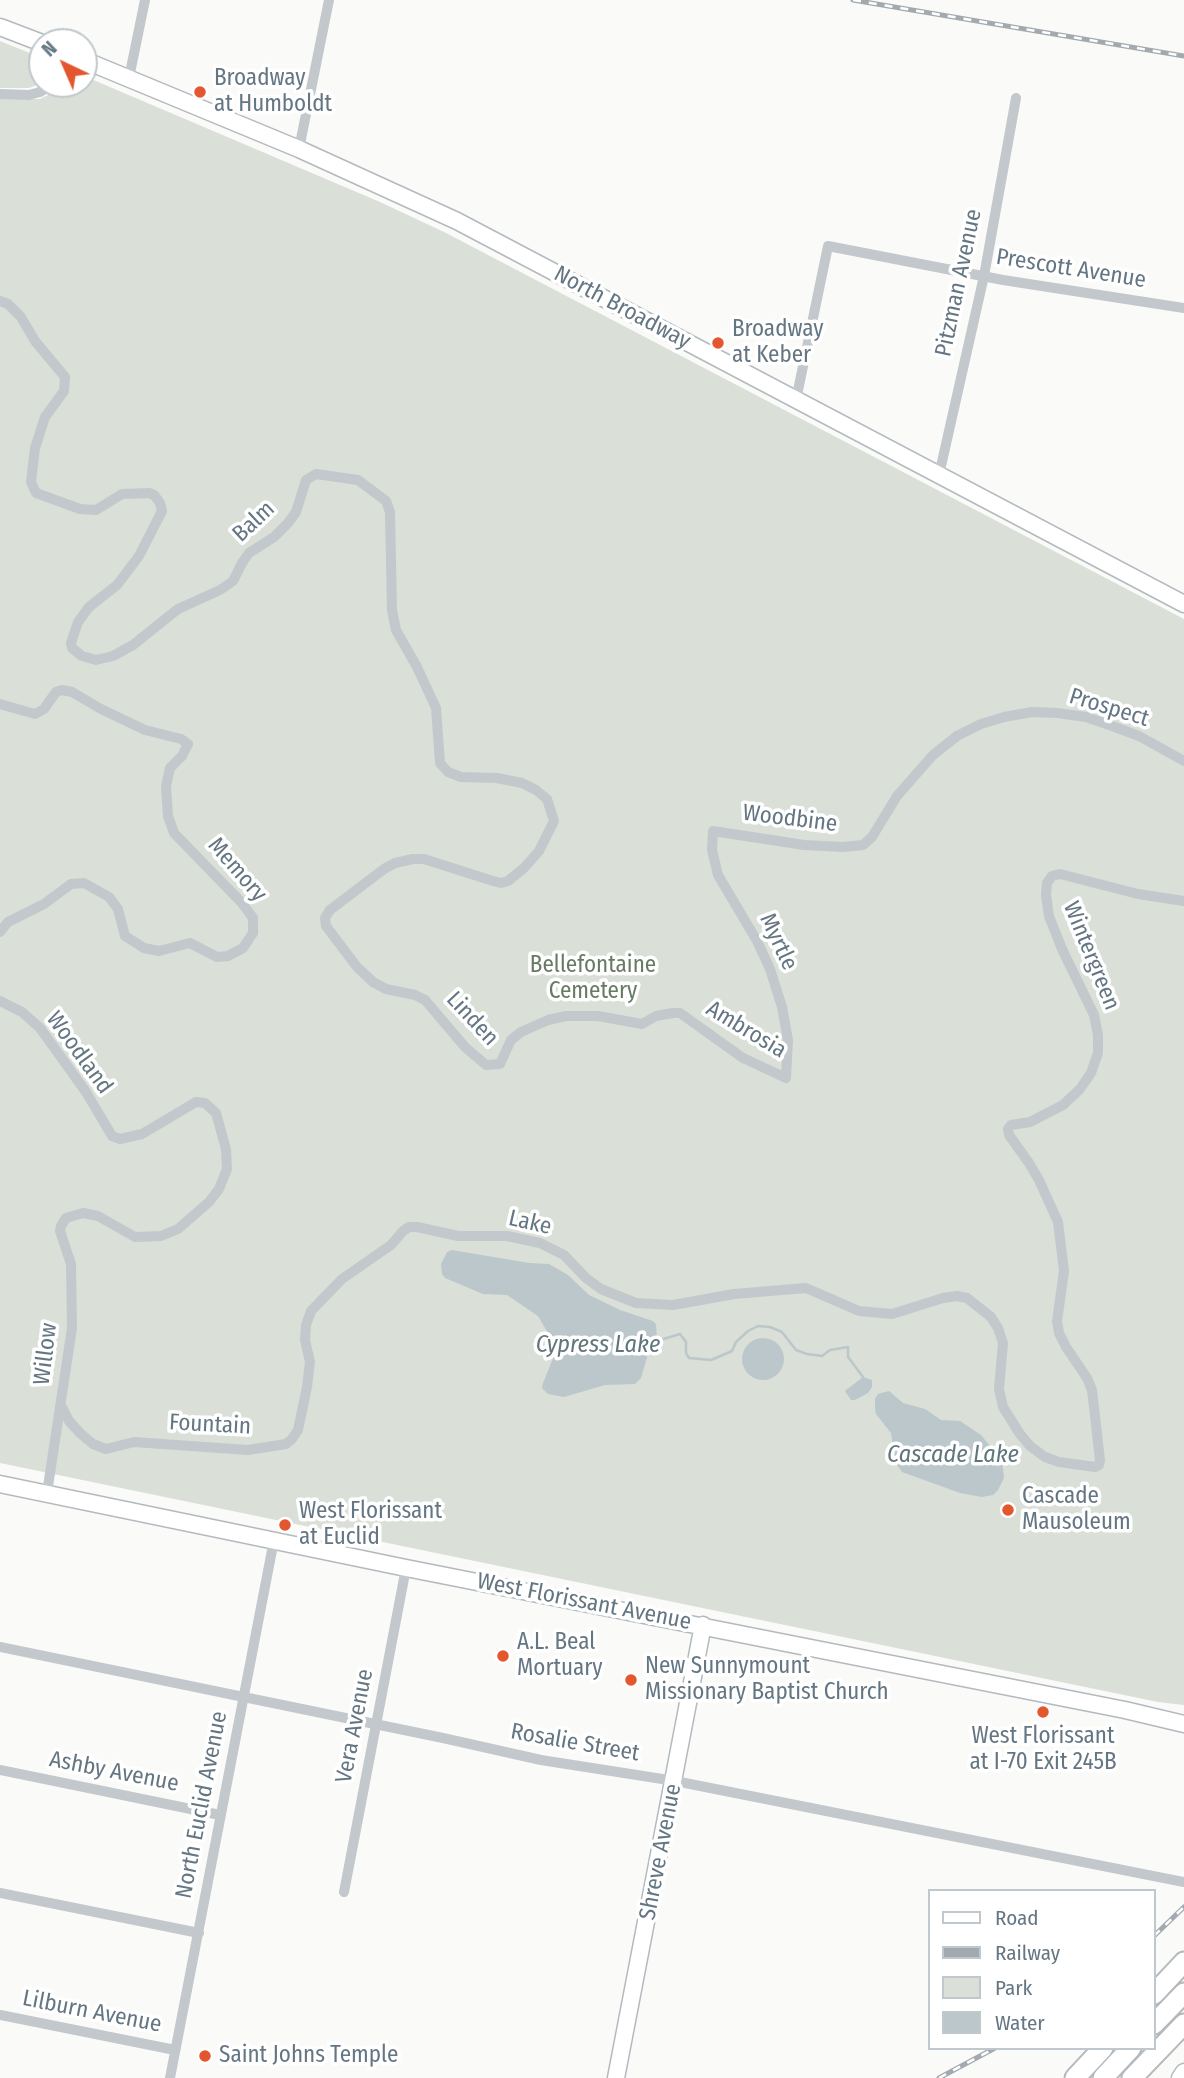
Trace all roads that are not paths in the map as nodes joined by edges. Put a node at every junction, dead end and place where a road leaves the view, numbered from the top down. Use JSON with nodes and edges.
{"nodes":[{"id":1,"x":145,"y":0,"type":"edge"},
{"id":2,"x":329,"y":0,"type":"edge"},
{"id":3,"x":0,"y":27,"type":"edge"},
{"id":4,"x":28,"y":38,"type":"edge"},
{"id":5,"x":98,"y":66,"type":"edge"},
{"id":6,"x":129,"y":78,"type":"junction"},
{"id":7,"x":0,"y":94,"type":"edge"},
{"id":8,"x":28,"y":95,"type":"edge"},
{"id":9,"x":1016,"y":98,"type":"dead end"},
{"id":10,"x":299,"y":149,"type":"junction"},
{"id":11,"x":984,"y":276,"type":"junction"},
{"id":12,"x":0,"y":300,"type":"edge"},
{"id":13,"x":1184,"y":308,"type":"edge"},
{"id":14,"x":796,"y":400,"type":"junction"},
{"id":15,"x":939,"y":475,"type":"junction"},
{"id":16,"x":1184,"y":604,"type":"edge"},
{"id":17,"x":0,"y":704,"type":"edge"},
{"id":18,"x":1184,"y":761,"type":"edge"},
{"id":19,"x":713,"y":831,"type":"joint"},
{"id":20,"x":863,"y":845,"type":"joint"},
{"id":21,"x":1184,"y":901,"type":"edge"},
{"id":22,"x":325,"y":918,"type":"joint"},
{"id":23,"x":0,"y":932,"type":"edge"},
{"id":24,"x":0,"y":1001,"type":"edge"},
{"id":25,"x":500,"y":1064,"type":"joint"},
{"id":26,"x":786,"y":1078,"type":"joint"},
{"id":27,"x":64,"y":1222,"type":"joint"},
{"id":28,"x":806,"y":1288,"type":"joint"},
{"id":29,"x":310,"y":1362,"type":"joint"},
{"id":30,"x":62,"y":1407,"type":"junction"},
{"id":31,"x":0,"y":1484,"type":"edge"},
{"id":32,"x":47,"y":1493,"type":"junction"},
{"id":33,"x":274,"y":1540,"type":"junction"},
{"id":34,"x":406,"y":1568,"type":"junction"},
{"id":35,"x":703,"y":1625,"type":"junction"},
{"id":36,"x":0,"y":1647,"type":"edge"},
{"id":37,"x":243,"y":1697,"type":"junction"},
{"id":38,"x":1179,"y":1721,"type":"edge"},
{"id":39,"x":377,"y":1726,"type":"junction"},
{"id":40,"x":0,"y":1770,"type":"edge"},
{"id":41,"x":675,"y":1781,"type":"junction"},
{"id":42,"x":220,"y":1815,"type":"junction"},
{"id":43,"x":1184,"y":1882,"type":"edge"},
{"id":44,"x":344,"y":1892,"type":"dead end"},
{"id":45,"x":0,"y":1893,"type":"edge"},
{"id":46,"x":199,"y":1933,"type":"junction"},
{"id":47,"x":1184,"y":1962,"type":"edge"},
{"id":48,"x":1156,"y":1992,"type":"edge"},
{"id":49,"x":1184,"y":1993,"type":"edge"},
{"id":50,"x":0,"y":2015,"type":"edge"},
{"id":51,"x":1156,"y":2022,"type":"edge"},
{"id":52,"x":1184,"y":2024,"type":"edge"},
{"id":53,"x":175,"y":2050,"type":"junction"},
{"id":54,"x":1101,"y":2050,"type":"edge"},
{"id":55,"x":1129,"y":2050,"type":"edge"},
{"id":56,"x":1184,"y":2073,"type":"edge"},
{"id":57,"x":170,"y":2078,"type":"edge"},
{"id":58,"x":616,"y":2078,"type":"edge"},
{"id":59,"x":1075,"y":2078,"type":"edge"},
{"id":60,"x":1103,"y":2078,"type":"edge"},
{"id":61,"x":1132,"y":2078,"type":"edge"},
{"id":62,"x":1180,"y":2078,"type":"edge"}],
"edges":[{"from":1,"to":6,"type":"street"},
{"from":2,"to":10,"type":"street"},
{"from":3,"to":4,"type":"main road"},
{"from":5,"to":6,"type":"main road","name":"North Broadway"},
{"from":6,"to":10,"type":"main road","name":"North Broadway"},
{"from":7,"to":8,"type":"street"},
{"from":9,"to":11,"type":"street","name":"Pitzman Avenue"},
{"from":10,"to":14,"type":"main road","name":"North Broadway"},
{"from":11,"to":13,"type":"street","name":"Prescott Avenue"},
{"from":11,"to":14,"type":"street","name":"Prescott Avenue"},
{"from":11,"to":15,"type":"street","name":"Pitzman Avenue"},
{"from":12,"to":22,"type":"street","name":"Balm"},
{"from":14,"to":15,"type":"main road","name":"North Broadway"},
{"from":15,"to":16,"type":"main road","name":"North Broadway"},
{"from":17,"to":23,"type":"street","name":"Memory"},
{"from":18,"to":20,"type":"street","name":"Prospect"},
{"from":19,"to":20,"type":"street","name":"Woodbine"},
{"from":19,"to":26,"type":"street","name":"Myrtle"},
{"from":21,"to":28,"type":"street","name":"Wintergreen"},
{"from":22,"to":25,"type":"street","name":"Linden"},
{"from":24,"to":27,"type":"street","name":"Woodland"},
{"from":25,"to":26,"type":"street","name":"Ambrosia"},
{"from":27,"to":30,"type":"street","name":"Willow"},
{"from":28,"to":29,"type":"street","name":"Lake"},
{"from":29,"to":30,"type":"street","name":"Fountain"},
{"from":30,"to":32,"type":"street","name":"Willow"},
{"from":31,"to":32,"type":"main road","name":"West Florissant Avenue"},
{"from":32,"to":33,"type":"main road","name":"West Florissant Avenue"},
{"from":33,"to":34,"type":"main road","name":"West Florissant Avenue"},
{"from":33,"to":37,"type":"street","name":"North Euclid Avenue"},
{"from":34,"to":35,"type":"main road","name":"West Florissant Avenue"},
{"from":34,"to":39,"type":"street","name":"Vera Avenue"},
{"from":35,"to":38,"type":"main road","name":"West Florissant Avenue"},
{"from":35,"to":41,"type":"main road","name":"Shreve Avenue"},
{"from":36,"to":37,"type":"street","name":"Rosalie Street"},
{"from":37,"to":39,"type":"street","name":"Rosalie Street"},
{"from":37,"to":42,"type":"street","name":"North Euclid Avenue"},
{"from":39,"to":41,"type":"street","name":"Rosalie Street"},
{"from":39,"to":44,"type":"street","name":"Vera Avenue"},
{"from":40,"to":42,"type":"street","name":"Ashby Avenue"},
{"from":41,"to":43,"type":"street","name":"Rosalie Street"},
{"from":41,"to":58,"type":"main road","name":"Shreve Avenue"},
{"from":42,"to":46,"type":"street","name":"North Euclid Avenue"},
{"from":45,"to":46,"type":"street"},
{"from":46,"to":53,"type":"street","name":"North Euclid Avenue"},
{"from":47,"to":48,"type":"highway"},
{"from":49,"to":51,"type":"highway"},
{"from":50,"to":53,"type":"street","name":"Lilburn Avenue"},
{"from":52,"to":61,"type":"highway"},
{"from":53,"to":57,"type":"street","name":"North Euclid Avenue"},
{"from":54,"to":59,"type":"highway"},
{"from":55,"to":60,"type":"highway"},
{"from":56,"to":62,"type":"main road"}]}
